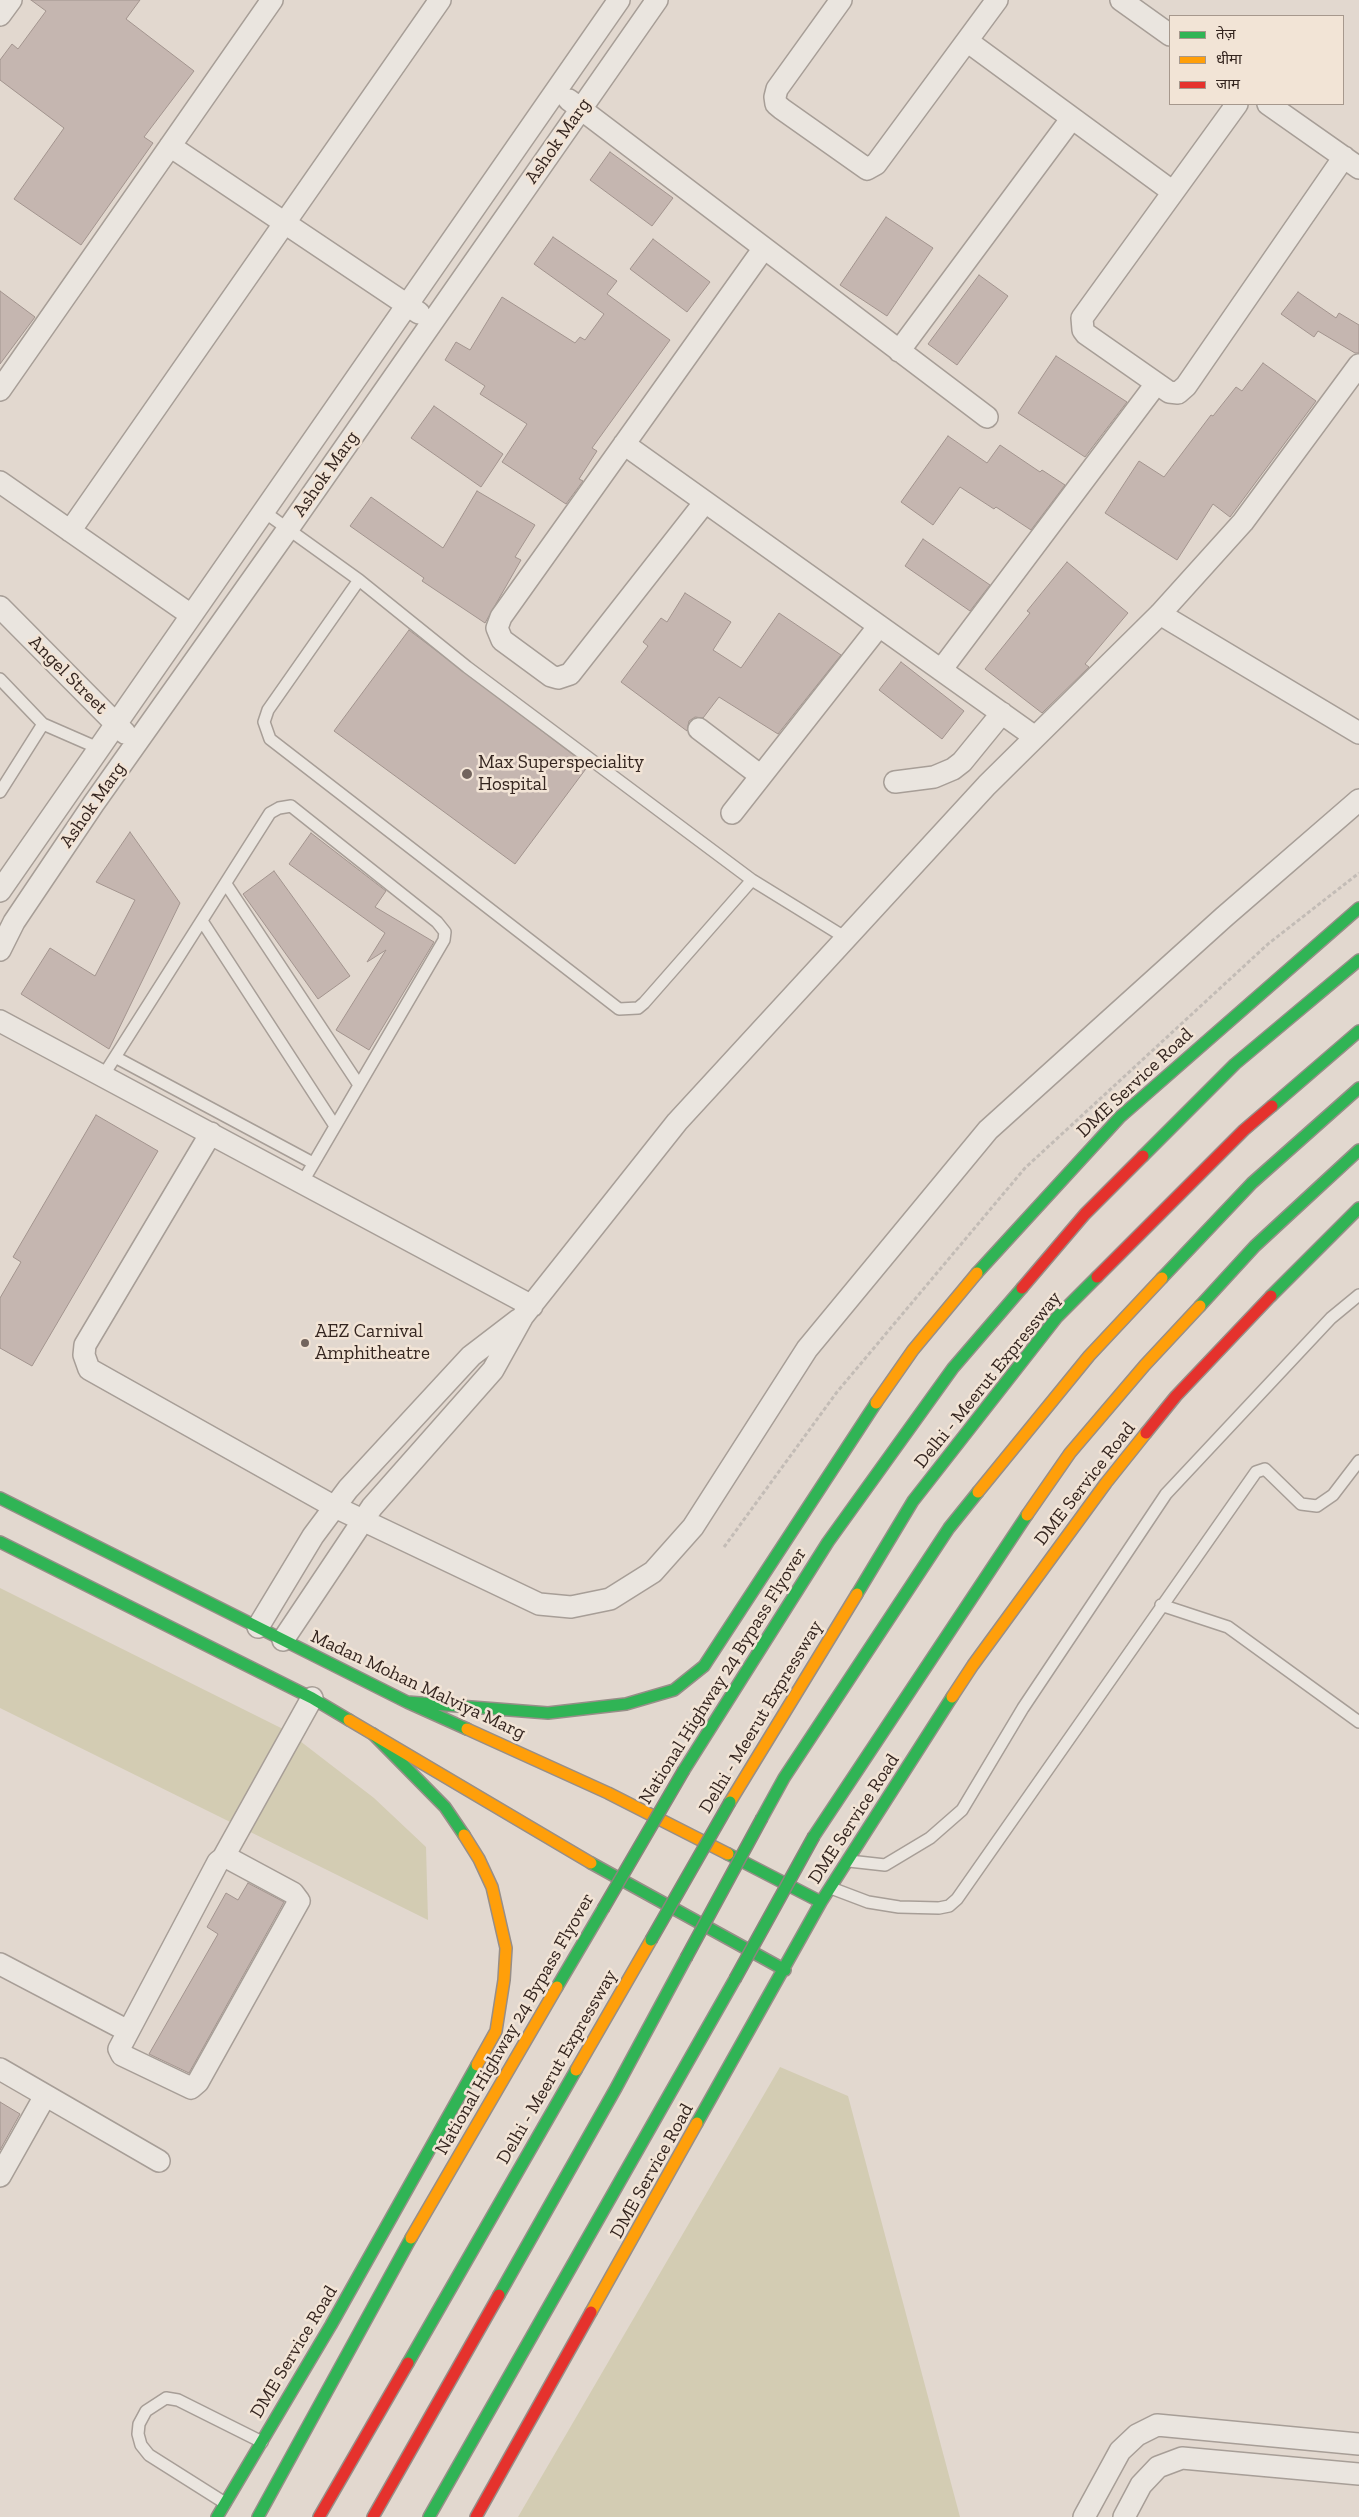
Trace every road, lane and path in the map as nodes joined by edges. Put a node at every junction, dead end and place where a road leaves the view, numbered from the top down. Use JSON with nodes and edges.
{"nodes":[{"id":1,"x":11,"y":0,"type":"edge"},
{"id":2,"x":272,"y":0,"type":"edge"},
{"id":3,"x":440,"y":0,"type":"edge"},
{"id":4,"x":619,"y":0,"type":"edge"},
{"id":5,"x":656,"y":0,"type":"edge"},
{"id":6,"x":841,"y":0,"type":"edge"},
{"id":7,"x":997,"y":0,"type":"edge"},
{"id":8,"x":1120,"y":0,"type":"edge"},
{"id":9,"x":0,"y":15,"type":"edge"},
{"id":10,"x":1169,"y":34,"type":"edge"},
{"id":11,"x":967,"y":41,"type":"junction"},
{"id":12,"x":557,"y":90,"type":"junction"},
{"id":13,"x":1236,"y":105,"type":"edge"},
{"id":14,"x":1269,"y":105,"type":"edge"},
{"id":15,"x":581,"y":108,"type":"junction"},
{"id":16,"x":1072,"y":118,"type":"junction"},
{"id":17,"x":170,"y":146,"type":"junction"},
{"id":18,"x":1351,"y":163,"type":"edge"},
{"id":19,"x":1173,"y":192,"type":"junction"},
{"id":20,"x":285,"y":222,"type":"junction"},
{"id":21,"x":764,"y":248,"type":"junction"},
{"id":22,"x":408,"y":304,"type":"junction"},
{"id":23,"x":431,"y":322,"type":"junction"},
{"id":24,"x":899,"y":351,"type":"junction"},
{"id":25,"x":1359,"y":365,"type":"edge"},
{"id":26,"x":1156,"y":384,"type":"junction"},
{"id":27,"x":0,"y":390,"type":"edge"},
{"id":28,"x":987,"y":418,"type":"dead end"},
{"id":29,"x":624,"y":444,"type":"junction"},
{"id":30,"x":0,"y":482,"type":"edge"},
{"id":31,"x":704,"y":502,"type":"junction"},
{"id":32,"x":263,"y":511,"type":"junction"},
{"id":33,"x":288,"y":529,"type":"junction"},
{"id":34,"x":70,"y":530,"type":"junction"},
{"id":35,"x":359,"y":580,"type":"junction"},
{"id":36,"x":0,"y":606,"type":"edge"},
{"id":37,"x":1160,"y":614,"type":"junction"},
{"id":38,"x":191,"y":615,"type":"junction"},
{"id":39,"x":879,"y":626,"type":"junction"},
{"id":40,"x":941,"y":670,"type":"junction"},
{"id":41,"x":0,"y":680,"type":"edge"},
{"id":42,"x":1002,"y":713,"type":"junction"},
{"id":43,"x":116,"y":723,"type":"junction"},
{"id":44,"x":43,"y":724,"type":"junction"},
{"id":45,"x":699,"y":729,"type":"dead end"},
{"id":46,"x":1359,"y":733,"type":"edge"},
{"id":47,"x":1035,"y":737,"type":"junction"},
{"id":48,"x":136,"y":744,"type":"junction"},
{"id":49,"x":98,"y":748,"type":"junction"},
{"id":50,"x":761,"y":776,"type":"junction"},
{"id":51,"x":894,"y":782,"type":"dead end"},
{"id":52,"x":0,"y":792,"type":"edge"},
{"id":53,"x":1359,"y":800,"type":"edge"},
{"id":54,"x":732,"y":813,"type":"dead end"},
{"id":55,"x":752,"y":880,"type":"junction"},
{"id":56,"x":226,"y":884,"type":"junction"},
{"id":57,"x":0,"y":891,"type":"edge"},
{"id":58,"x":1359,"y":908,"type":"edge"},
{"id":59,"x":202,"y":921,"type":"junction"},
{"id":60,"x":846,"y":938,"type":"junction"},
{"id":61,"x":0,"y":950,"type":"edge"},
{"id":62,"x":1359,"y":960,"type":"edge"},
{"id":63,"x":0,"y":1021,"type":"edge"},
{"id":64,"x":1359,"y":1031,"type":"edge"},
{"id":65,"x":115,"y":1057,"type":"junction"},
{"id":66,"x":103,"y":1076,"type":"junction"},
{"id":67,"x":359,"y":1085,"type":"junction"},
{"id":68,"x":1359,"y":1088,"type":"edge"},
{"id":69,"x":178,"y":1091,"type":"junction"},
{"id":70,"x":168,"y":1110,"type":"junction"},
{"id":71,"x":335,"y":1126,"type":"junction"},
{"id":72,"x":211,"y":1133,"type":"junction"},
{"id":73,"x":1359,"y":1150,"type":"edge"},
{"id":74,"x":314,"y":1163,"type":"junction"},
{"id":75,"x":1351,"y":1173,"type":"dead end"},
{"id":76,"x":302,"y":1183,"type":"junction"},
{"id":77,"x":1359,"y":1208,"type":"edge"},
{"id":78,"x":1294,"y":1209,"type":"junction"},
{"id":79,"x":1359,"y":1295,"type":"edge"},
{"id":80,"x":527,"y":1311,"type":"junction"},
{"id":81,"x":1359,"y":1461,"type":"edge"},
{"id":82,"x":0,"y":1498,"type":"edge"},
{"id":83,"x":334,"y":1506,"type":"junction"},
{"id":84,"x":364,"y":1520,"type":"junction"},
{"id":85,"x":0,"y":1542,"type":"edge"},
{"id":86,"x":1161,"y":1605,"type":"junction"},
{"id":87,"x":258,"y":1627,"type":"junction"},
{"id":88,"x":283,"y":1640,"type":"junction"},
{"id":89,"x":312,"y":1698,"type":"junction"},
{"id":90,"x":407,"y":1702,"type":"junction"},
{"id":91,"x":1359,"y":1722,"type":"edge"},
{"id":92,"x":373,"y":1734,"type":"junction"},
{"id":93,"x":223,"y":1858,"type":"junction"},
{"id":94,"x":849,"y":1861,"type":"junction"},
{"id":95,"x":831,"y":1888,"type":"junction"},
{"id":96,"x":821,"y":1902,"type":"junction"},
{"id":97,"x":0,"y":1964,"type":"edge"},
{"id":98,"x":784,"y":1970,"type":"junction"},
{"id":99,"x":128,"y":2031,"type":"junction"},
{"id":100,"x":0,"y":2069,"type":"edge"},
{"id":101,"x":45,"y":2096,"type":"junction"},
{"id":102,"x":159,"y":2161,"type":"dead end"},
{"id":103,"x":0,"y":2176,"type":"edge"},
{"id":104,"x":262,"y":2442,"type":"junction"},
{"id":105,"x":1359,"y":2444,"type":"edge"},
{"id":106,"x":1359,"y":2474,"type":"edge"},
{"id":107,"x":225,"y":2503,"type":"junction"},
{"id":108,"x":376,"y":2513,"type":"edge"},
{"id":109,"x":217,"y":2517,"type":"edge"},
{"id":110,"x":258,"y":2517,"type":"edge"},
{"id":111,"x":319,"y":2517,"type":"edge"},
{"id":112,"x":429,"y":2517,"type":"edge"},
{"id":113,"x":476,"y":2517,"type":"edge"},
{"id":114,"x":1084,"y":2517,"type":"edge"},
{"id":115,"x":1124,"y":2517,"type":"edge"}],
"edges":[{"from":1,"to":9,"type":"street"},
{"from":2,"to":17,"type":"street"},
{"from":3,"to":20,"type":"street"},
{"from":4,"to":12,"type":"street","name":"Ashok Marg"},
{"from":5,"to":15,"type":"street","name":"Ashok Marg"},
{"from":6,"to":11,"type":"street"},
{"from":7,"to":11,"type":"street"},
{"from":8,"to":10,"type":"street"},
{"from":11,"to":16,"type":"street"},
{"from":12,"to":15,"type":"street"},
{"from":12,"to":22,"type":"street","name":"Ashok Marg"},
{"from":13,"to":19,"type":"street"},
{"from":14,"to":18,"type":"street"},
{"from":15,"to":21,"type":"street"},
{"from":15,"to":23,"type":"street","name":"Ashok Marg"},
{"from":16,"to":19,"type":"street"},
{"from":16,"to":24,"type":"street"},
{"from":17,"to":20,"type":"street"},
{"from":17,"to":27,"type":"street"},
{"from":18,"to":26,"type":"street"},
{"from":19,"to":26,"type":"street"},
{"from":20,"to":22,"type":"street"},
{"from":20,"to":34,"type":"street"},
{"from":21,"to":24,"type":"street"},
{"from":21,"to":29,"type":"street"},
{"from":22,"to":23,"type":"street"},
{"from":22,"to":32,"type":"street","name":"Ashok Marg"},
{"from":23,"to":33,"type":"street","name":"Ashok Marg"},
{"from":24,"to":28,"type":"street"},
{"from":25,"to":37,"type":"street"},
{"from":26,"to":40,"type":"street"},
{"from":29,"to":31,"type":"street"},
{"from":29,"to":31,"type":"street"},
{"from":30,"to":34,"type":"street"},
{"from":31,"to":39,"type":"street"},
{"from":32,"to":33,"type":"lane"},
{"from":32,"to":38,"type":"street","name":"Ashok Marg"},
{"from":33,"to":35,"type":"lane"},
{"from":33,"to":48,"type":"street","name":"Ashok Marg"},
{"from":34,"to":38,"type":"street"},
{"from":35,"to":55,"type":"lane"},
{"from":35,"to":55,"type":"lane"},
{"from":36,"to":43,"type":"street","name":"Angel Street"},
{"from":37,"to":46,"type":"street"},
{"from":37,"to":47,"type":"street"},
{"from":38,"to":43,"type":"street","name":"Ashok Marg"},
{"from":39,"to":40,"type":"street"},
{"from":39,"to":50,"type":"street"},
{"from":40,"to":42,"type":"street"},
{"from":41,"to":44,"type":"lane"},
{"from":42,"to":47,"type":"street"},
{"from":42,"to":51,"type":"street"},
{"from":43,"to":48,"type":"street","name":"Angel Street"},
{"from":43,"to":49,"type":"street","name":"Ashok Marg"},
{"from":44,"to":49,"type":"lane"},
{"from":44,"to":52,"type":"lane"},
{"from":45,"to":50,"type":"street"},
{"from":47,"to":60,"type":"street"},
{"from":48,"to":61,"type":"street","name":"Ashok Marg"},
{"from":49,"to":57,"type":"street","name":"Ashok Marg"},
{"from":50,"to":54,"type":"street"},
{"from":53,"to":84,"type":"street"},
{"from":55,"to":60,"type":"lane"},
{"from":56,"to":59,"type":"lane"},
{"from":56,"to":67,"type":"lane"},
{"from":56,"to":67,"type":"lane"},
{"from":58,"to":90,"type":"main road","name":"DME Service Road"},
{"from":59,"to":65,"type":"lane"},
{"from":59,"to":71,"type":"lane"},
{"from":60,"to":80,"type":"street"},
{"from":62,"to":110,"type":"main road","name":"National Highway 24 Bypass Flyover","bridge":true},
{"from":63,"to":66,"type":"street"},
{"from":64,"to":111,"type":"main road","name":"Delhi - Meerut Expressway","bridge":true},
{"from":65,"to":66,"type":"lane"},
{"from":65,"to":69,"type":"lane"},
{"from":66,"to":70,"type":"street"},
{"from":67,"to":71,"type":"lane"},
{"from":68,"to":108,"type":"main road","bridge":true},
{"from":69,"to":70,"type":"lane"},
{"from":69,"to":74,"type":"lane"},
{"from":70,"to":72,"type":"street"},
{"from":71,"to":74,"type":"lane"},
{"from":72,"to":76,"type":"street"},
{"from":72,"to":83,"type":"street"},
{"from":73,"to":78,"type":"main road"},
{"from":74,"to":76,"type":"lane"},
{"from":75,"to":78,"type":"main road"},
{"from":76,"to":80,"type":"street"},
{"from":77,"to":94,"type":"main road","name":"DME Service Road"},
{"from":78,"to":112,"type":"main road","bridge":true},
{"from":79,"to":94,"type":"lane"},
{"from":80,"to":83,"type":"street"},
{"from":80,"to":84,"type":"street"},
{"from":81,"to":86,"type":"lane"},
{"from":82,"to":87,"type":"main road","name":"Madan Mohan Malviya Marg"},
{"from":83,"to":84,"type":"street"},
{"from":83,"to":87,"type":"street"},
{"from":84,"to":88,"type":"street"},
{"from":85,"to":89,"type":"main road"},
{"from":86,"to":91,"type":"lane"},
{"from":86,"to":95,"type":"lane"},
{"from":87,"to":88,"type":"main road","name":"Madan Mohan Malviya Marg"},
{"from":88,"to":90,"type":"main road","name":"Madan Mohan Malviya Marg"},
{"from":89,"to":92,"type":"main road"},
{"from":89,"to":93,"type":"street"},
{"from":90,"to":96,"type":"main road","name":"Madan Mohan Malviya Marg"},
{"from":92,"to":98,"type":"main road"},
{"from":92,"to":104,"type":"main road","name":"DME Service Road"},
{"from":93,"to":99,"type":"street"},
{"from":93,"to":99,"type":"street"},
{"from":94,"to":95,"type":"main road","name":"DME Service Road"},
{"from":95,"to":96,"type":"main road","name":"DME Service Road"},
{"from":96,"to":98,"type":"main road","name":"DME Service Road"},
{"from":97,"to":99,"type":"street"},
{"from":98,"to":113,"type":"main road","name":"DME Service Road"},
{"from":100,"to":101,"type":"street"},
{"from":101,"to":102,"type":"street"},
{"from":101,"to":103,"type":"street"},
{"from":104,"to":107,"type":"main road","name":"DME Service Road"},
{"from":104,"to":107,"type":"lane"},
{"from":105,"to":114,"type":"street"},
{"from":106,"to":115,"type":"street"},
{"from":107,"to":109,"type":"main road","name":"DME Service Road"}]}
